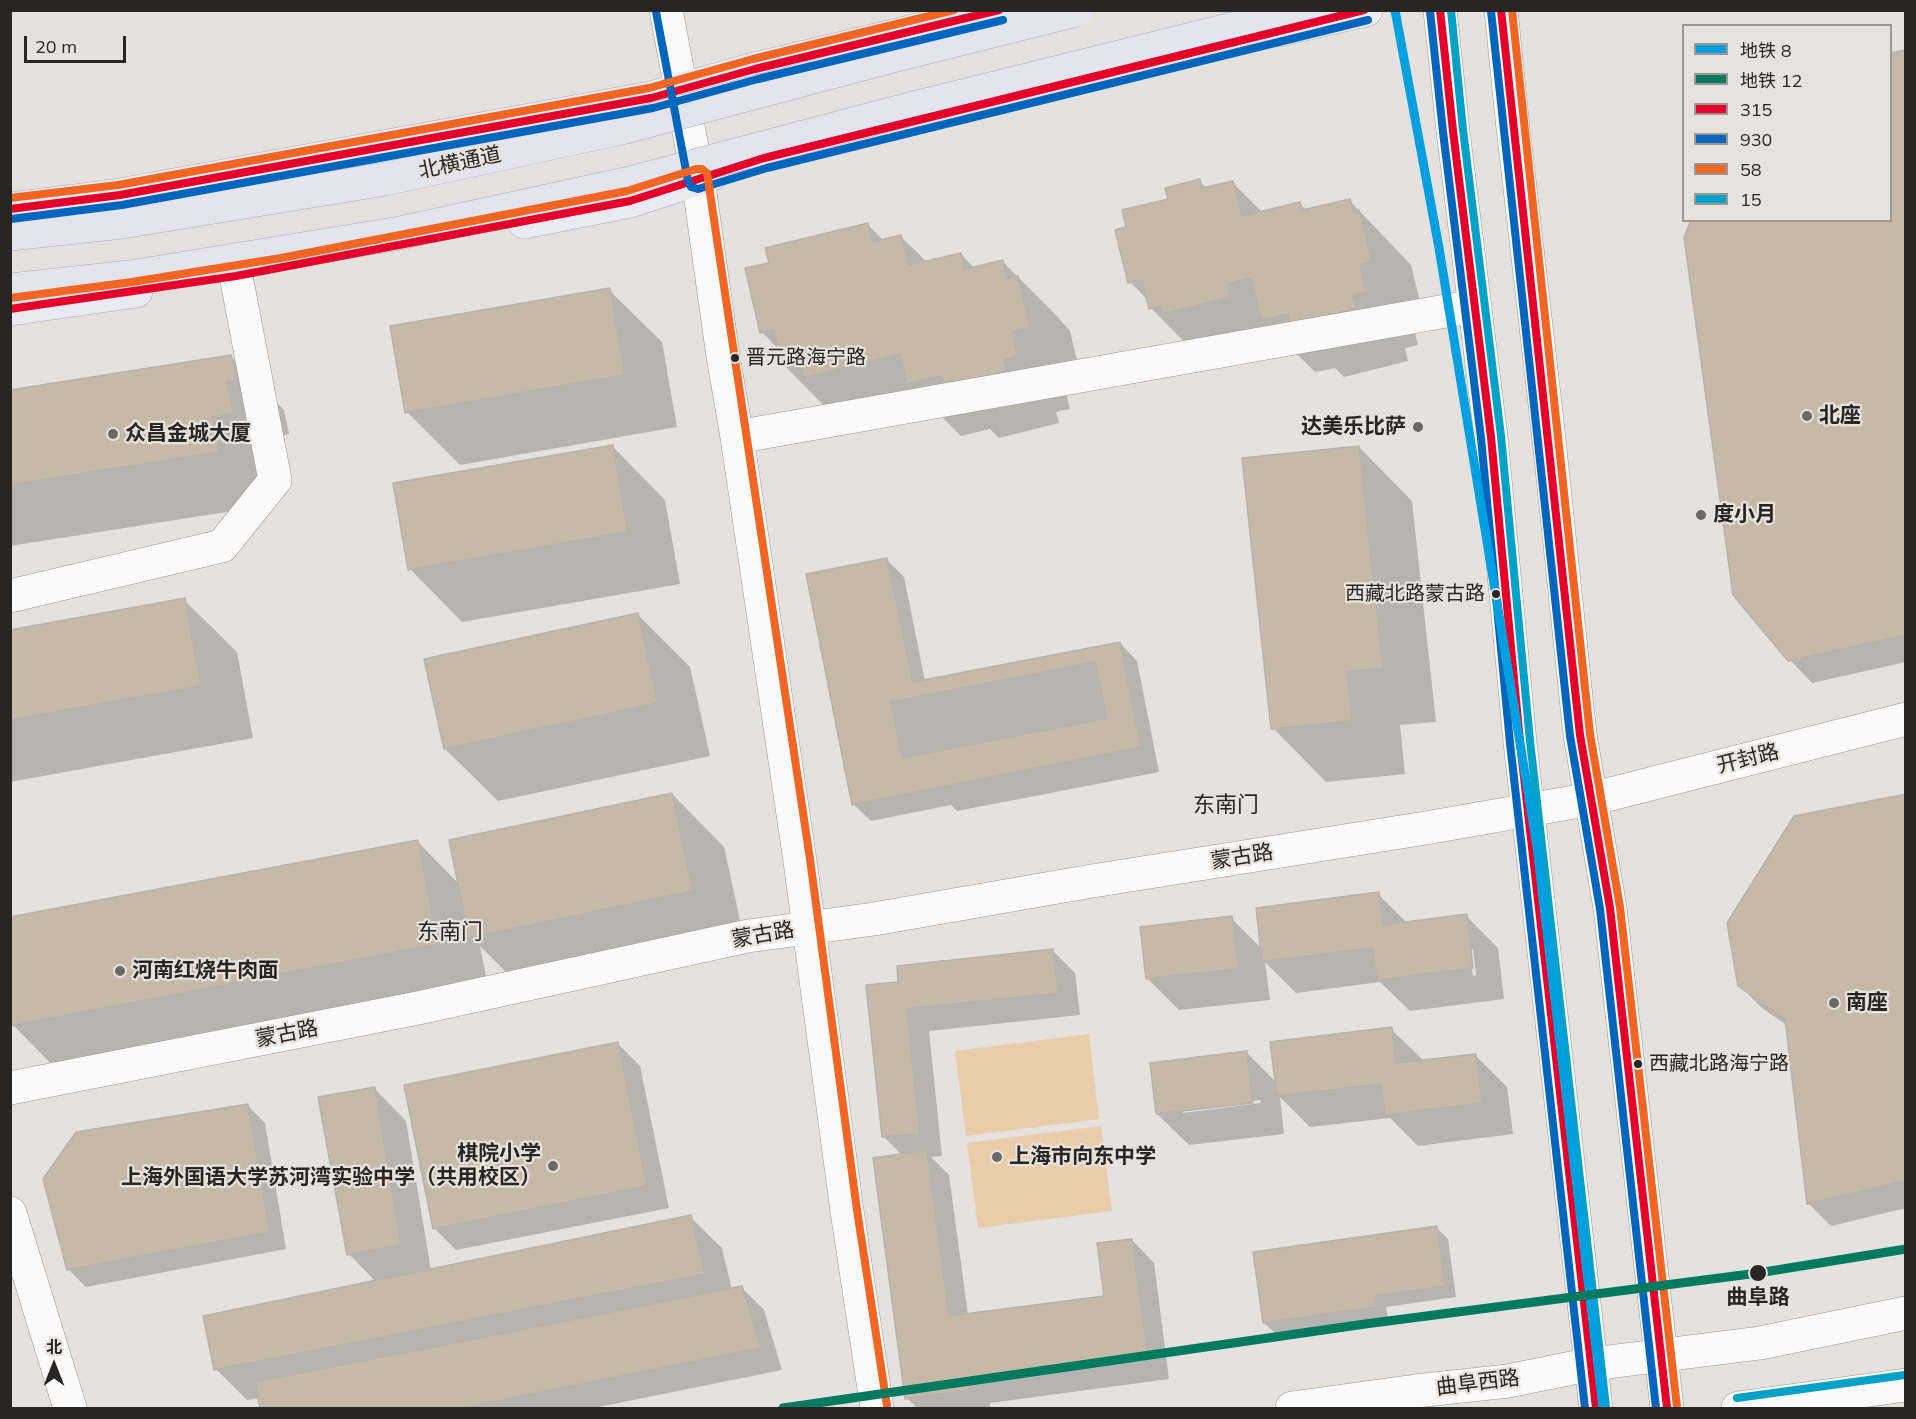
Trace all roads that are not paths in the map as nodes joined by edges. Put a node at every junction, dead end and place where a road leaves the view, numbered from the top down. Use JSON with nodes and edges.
{"nodes":[{"id":1,"x":666,"y":10,"type":"edge"},
{"id":2,"x":1001,"y":10,"type":"edge"},
{"id":3,"x":1076,"y":10,"type":"edge"},
{"id":4,"x":1309,"y":10,"type":"edge"},
{"id":5,"x":1366,"y":10,"type":"edge"},
{"id":6,"x":1440,"y":10,"type":"edge"},
{"id":7,"x":1501,"y":10,"type":"edge"},
{"id":8,"x":681,"y":90,"type":"junction"},
{"id":9,"x":698,"y":180,"type":"junction"},
{"id":10,"x":10,"y":209,"type":"edge"},
{"id":11,"x":10,"y":234,"type":"edge"},
{"id":12,"x":236,"y":276,"type":"junction"},
{"id":13,"x":10,"y":290,"type":"edge"},
{"id":14,"x":1474,"y":306,"type":"junction"},
{"id":15,"x":10,"y":309,"type":"edge"},
{"id":16,"x":737,"y":437,"type":"junction"},
{"id":17,"x":10,"y":596,"type":"edge"},
{"id":18,"x":1905,"y":719,"type":"edge"},
{"id":19,"x":1592,"y":799,"type":"junction"},
{"id":20,"x":1528,"y":810,"type":"junction"},
{"id":21,"x":810,"y":927,"type":"junction"},
{"id":22,"x":10,"y":1088,"type":"edge"},
{"id":23,"x":10,"y":1213,"type":"edge"},
{"id":24,"x":1905,"y":1313,"type":"edge"},
{"id":25,"x":1661,"y":1355,"type":"junction"},
{"id":26,"x":1592,"y":1364,"type":"junction"},
{"id":27,"x":1905,"y":1385,"type":"edge"},
{"id":28,"x":70,"y":1408,"type":"edge"},
{"id":29,"x":877,"y":1408,"type":"edge"},
{"id":30,"x":1292,"y":1408,"type":"edge"},
{"id":31,"x":1596,"y":1408,"type":"edge"},
{"id":32,"x":1667,"y":1408,"type":"edge"},
{"id":33,"x":1738,"y":1408,"type":"edge"}],
"edges":[{"from":1,"to":8,"type":"street"},
{"from":2,"to":8,"type":"main road"},
{"from":3,"to":11,"type":"highway","name":"北横通道","bridge":true},
{"from":4,"to":13,"type":"highway","bridge":true},
{"from":5,"to":9,"type":"main road"},
{"from":6,"to":14,"type":"street"},
{"from":7,"to":19,"type":"street"},
{"from":8,"to":9,"type":"street"},
{"from":8,"to":10,"type":"main road"},
{"from":9,"to":12,"type":"main road"},
{"from":9,"to":16,"type":"street"},
{"from":12,"to":15,"type":"main road"},
{"from":12,"to":17,"type":"street"},
{"from":14,"to":16,"type":"street"},
{"from":14,"to":20,"type":"street"},
{"from":16,"to":21,"type":"street"},
{"from":18,"to":19,"type":"street","name":"开封路"},
{"from":19,"to":20,"type":"street","name":"蒙古路"},
{"from":19,"to":25,"type":"street"},
{"from":20,"to":21,"type":"street","name":"蒙古路"},
{"from":20,"to":26,"type":"street"},
{"from":21,"to":22,"type":"street","name":"蒙古路"},
{"from":21,"to":29,"type":"street"},
{"from":23,"to":28,"type":"street"},
{"from":24,"to":25,"type":"street"},
{"from":25,"to":26,"type":"street"},
{"from":25,"to":32,"type":"street"},
{"from":26,"to":30,"type":"street","name":"曲阜西路"},
{"from":26,"to":31,"type":"street"},
{"from":27,"to":33,"type":"street"}]}
